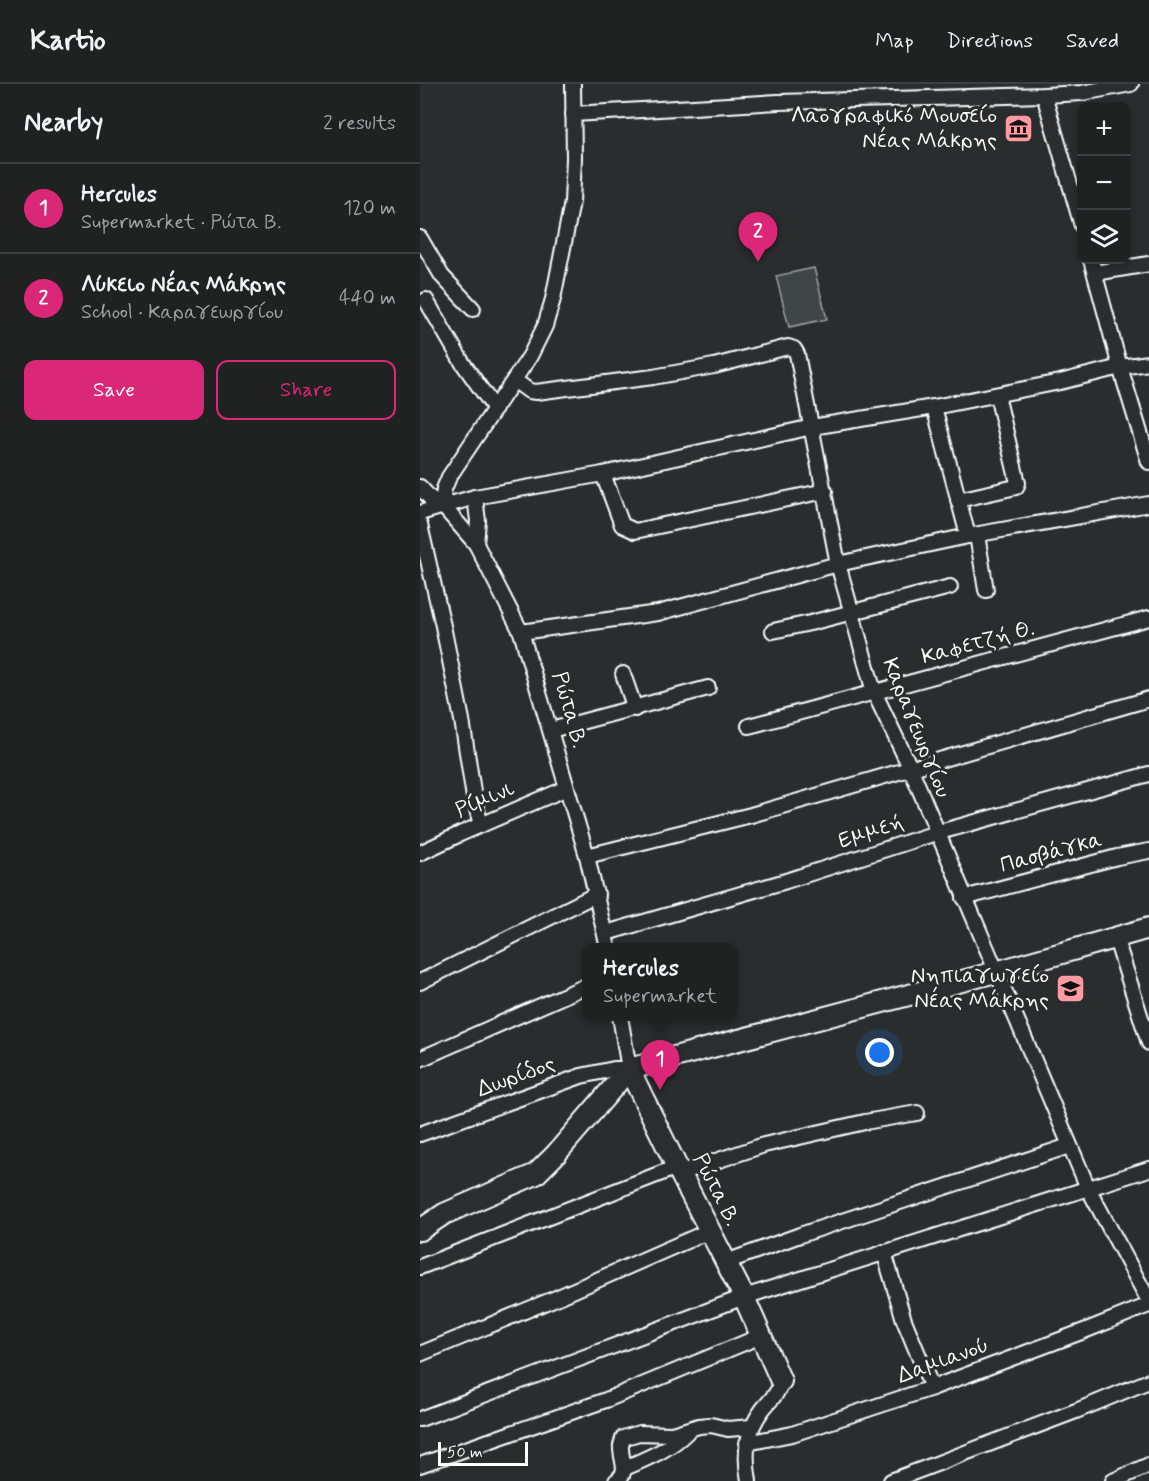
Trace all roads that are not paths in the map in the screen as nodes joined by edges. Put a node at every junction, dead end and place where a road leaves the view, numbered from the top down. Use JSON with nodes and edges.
{"nodes":[{"id":1,"x":573,"y":84,"type":"edge"},
{"id":2,"x":1131,"y":84,"type":"edge"},
{"id":3,"x":1044,"y":95,"type":"junction"},
{"id":4,"x":573,"y":114,"type":"junction"},
{"id":5,"x":1077,"y":210,"type":"edge"},
{"id":6,"x":420,"y":238,"type":"edge"},
{"id":7,"x":1149,"y":264,"type":"edge"},
{"id":8,"x":1093,"y":266,"type":"edge"},
{"id":9,"x":426,"y":300,"type":"dead end"},
{"id":10,"x":473,"y":309,"type":"dead end"},
{"id":11,"x":1149,"y":363,"type":"edge"},
{"id":12,"x":1120,"y":367,"type":"junction"},
{"id":13,"x":514,"y":380,"type":"junction"},
{"id":14,"x":997,"y":395,"type":"junction"},
{"id":15,"x":934,"y":407,"type":"junction"},
{"id":16,"x":495,"y":409,"type":"junction"},
{"id":17,"x":812,"y":428,"type":"junction"},
{"id":18,"x":1149,"y":462,"type":"edge"},
{"id":19,"x":603,"y":474,"type":"junction"},
{"id":20,"x":420,"y":487,"type":"edge"},
{"id":21,"x":825,"y":491,"type":"junction"},
{"id":22,"x":475,"y":497,"type":"junction"},
{"id":23,"x":958,"y":500,"type":"junction"},
{"id":24,"x":1149,"y":504,"type":"edge"},
{"id":25,"x":442,"y":505,"type":"junction"},
{"id":26,"x":420,"y":513,"type":"edge"},
{"id":27,"x":420,"y":525,"type":"edge"},
{"id":28,"x":972,"y":536,"type":"junction"},
{"id":29,"x":476,"y":544,"type":"junction"},
{"id":30,"x":838,"y":564,"type":"junction"},
{"id":31,"x":950,"y":587,"type":"dead end"},
{"id":32,"x":986,"y":590,"type":"dead end"},
{"id":33,"x":852,"y":612,"type":"junction"},
{"id":34,"x":1149,"y":618,"type":"edge"},
{"id":35,"x":773,"y":631,"type":"dead end"},
{"id":36,"x":521,"y":632,"type":"junction"},
{"id":37,"x":623,"y":674,"type":"dead end"},
{"id":38,"x":708,"y":688,"type":"dead end"},
{"id":39,"x":874,"y":692,"type":"junction"},
{"id":40,"x":1149,"y":699,"type":"edge"},
{"id":41,"x":635,"y":709,"type":"junction"},
{"id":42,"x":749,"y":726,"type":"dead end"},
{"id":43,"x":551,"y":730,"type":"junction"},
{"id":44,"x":910,"y":767,"type":"junction"},
{"id":45,"x":1149,"y":774,"type":"edge"},
{"id":46,"x":567,"y":788,"type":"junction"},
{"id":47,"x":481,"y":825,"type":"junction"},
{"id":48,"x":936,"y":833,"type":"junction"},
{"id":49,"x":1149,"y":851,"type":"edge"},
{"id":50,"x":420,"y":853,"type":"edge"},
{"id":51,"x":588,"y":856,"type":"junction"},
{"id":52,"x":597,"y":894,"type":"junction"},
{"id":53,"x":964,"y":898,"type":"junction"},
{"id":54,"x":1149,"y":927,"type":"edge"},
{"id":55,"x":606,"y":933,"type":"junction"},
{"id":56,"x":1115,"y":936,"type":"junction"},
{"id":57,"x":607,"y":943,"type":"edge"},
{"id":58,"x":996,"y":972,"type":"junction"},
{"id":59,"x":420,"y":982,"type":"edge"},
{"id":60,"x":582,"y":988,"type":"edge"},
{"id":61,"x":621,"y":1021,"type":"edge"},
{"id":62,"x":1149,"y":1043,"type":"edge"},
{"id":63,"x":420,"y":1059,"type":"edge"},
{"id":64,"x":629,"y":1069,"type":"junction"},
{"id":65,"x":917,"y":1113,"type":"dead end"},
{"id":66,"x":420,"y":1134,"type":"edge"},
{"id":67,"x":1069,"y":1146,"type":"junction"},
{"id":68,"x":1149,"y":1169,"type":"edge"},
{"id":69,"x":678,"y":1170,"type":"junction"},
{"id":70,"x":1088,"y":1188,"type":"junction"},
{"id":71,"x":425,"y":1224,"type":"edge"},
{"id":72,"x":709,"y":1231,"type":"junction"},
{"id":73,"x":884,"y":1252,"type":"junction"},
{"id":74,"x":726,"y":1262,"type":"junction"},
{"id":75,"x":420,"y":1267,"type":"edge"},
{"id":76,"x":744,"y":1297,"type":"junction"},
{"id":77,"x":1149,"y":1303,"type":"edge"},
{"id":78,"x":761,"y":1336,"type":"junction"},
{"id":79,"x":420,"y":1354,"type":"edge"},
{"id":80,"x":781,"y":1381,"type":"joint"},
{"id":81,"x":1149,"y":1381,"type":"edge"},
{"id":82,"x":932,"y":1388,"type":"junction"},
{"id":83,"x":420,"y":1419,"type":"edge"},
{"id":84,"x":751,"y":1427,"type":"junction"},
{"id":85,"x":688,"y":1431,"type":"junction"},
{"id":86,"x":747,"y":1443,"type":"junction"},
{"id":87,"x":420,"y":1465,"type":"edge"},
{"id":88,"x":1149,"y":1466,"type":"edge"},
{"id":89,"x":625,"y":1468,"type":"junction"},
{"id":90,"x":616,"y":1481,"type":"edge"},
{"id":91,"x":748,"y":1481,"type":"edge"},
{"id":92,"x":891,"y":1481,"type":"edge"},
{"id":93,"x":1113,"y":1481,"type":"edge"}],
"edges":[{"from":1,"to":4,"type":"street"},
{"from":2,"to":3,"type":"street"},
{"from":3,"to":4,"type":"street"},
{"from":3,"to":5,"type":"street"},
{"from":4,"to":13,"type":"street"},
{"from":6,"to":10,"type":"street"},
{"from":7,"to":8,"type":"street"},
{"from":8,"to":12,"type":"street"},
{"from":9,"to":16,"type":"street"},
{"from":11,"to":12,"type":"street"},
{"from":12,"to":14,"type":"street"},
{"from":12,"to":18,"type":"street"},
{"from":13,"to":16,"type":"street"},
{"from":13,"to":17,"type":"street","name":"Καραγεωργίου"},
{"from":14,"to":15,"type":"street"},
{"from":14,"to":23,"type":"street"},
{"from":15,"to":17,"type":"street"},
{"from":15,"to":23,"type":"street"},
{"from":16,"to":25,"type":"street"},
{"from":17,"to":19,"type":"street"},
{"from":17,"to":21,"type":"street","name":"Καραγεωργίου"},
{"from":19,"to":21,"type":"street"},
{"from":19,"to":22,"type":"street"},
{"from":20,"to":25,"type":"street","name":"Ρώτα Β."},
{"from":21,"to":30,"type":"street","name":"Καραγεωργίου"},
{"from":22,"to":25,"type":"street"},
{"from":22,"to":29,"type":"street"},
{"from":23,"to":28,"type":"street"},
{"from":24,"to":28,"type":"street"},
{"from":25,"to":26,"type":"street"},
{"from":25,"to":29,"type":"street","name":"Ρώτα Β."},
{"from":27,"to":47,"type":"street"},
{"from":28,"to":30,"type":"street"},
{"from":28,"to":32,"type":"street"},
{"from":29,"to":36,"type":"street","name":"Ρώτα Β."},
{"from":30,"to":33,"type":"street","name":"Καραγεωργίου"},
{"from":30,"to":36,"type":"street"},
{"from":31,"to":33,"type":"street"},
{"from":33,"to":35,"type":"street"},
{"from":33,"to":39,"type":"street","name":"Καραγεωργίου"},
{"from":34,"to":39,"type":"street","name":"Καφετζή Θ."},
{"from":36,"to":43,"type":"street","name":"Ρώτα Β."},
{"from":37,"to":41,"type":"street"},
{"from":38,"to":41,"type":"street"},
{"from":39,"to":42,"type":"street","name":"Καφετζή Θ."},
{"from":39,"to":44,"type":"street","name":"Καραγεωργίου"},
{"from":40,"to":44,"type":"street"},
{"from":41,"to":43,"type":"street"},
{"from":43,"to":46,"type":"street","name":"Ρώτα Β."},
{"from":44,"to":48,"type":"street","name":"Καραγεωργίου"},
{"from":44,"to":51,"type":"street"},
{"from":45,"to":48,"type":"street","name":"Εμμεή"},
{"from":46,"to":47,"type":"street","name":"Ρίμινι"},
{"from":46,"to":51,"type":"street","name":"Ρώτα Β."},
{"from":47,"to":50,"type":"street","name":"Ρίμινι"},
{"from":48,"to":53,"type":"street","name":"Καραγεωργίου"},
{"from":48,"to":55,"type":"street","name":"Εμμεή"},
{"from":49,"to":53,"type":"street","name":"Πασβάγκα"},
{"from":51,"to":52,"type":"street","name":"Ρώτα Β."},
{"from":52,"to":55,"type":"street","name":"Ρώτα Β."},
{"from":52,"to":59,"type":"street"},
{"from":53,"to":58,"type":"street","name":"Καραγεωργίου"},
{"from":54,"to":56,"type":"street"},
{"from":55,"to":57,"type":"street","name":"Ρώτα Β."},
{"from":56,"to":58,"type":"street"},
{"from":56,"to":62,"type":"street"},
{"from":58,"to":64,"type":"street"},
{"from":58,"to":67,"type":"street","name":"Καραγεωργίου"},
{"from":60,"to":63,"type":"street"},
{"from":61,"to":64,"type":"street","name":"Ρώτα Β."},
{"from":64,"to":66,"type":"street","name":"Δωρίδος"},
{"from":64,"to":69,"type":"street","name":"Ρώτα Β."},
{"from":64,"to":71,"type":"street"},
{"from":65,"to":69,"type":"street"},
{"from":67,"to":70,"type":"street","name":"Καραγεωργίου"},
{"from":67,"to":74,"type":"street"},
{"from":68,"to":70,"type":"street"},
{"from":69,"to":72,"type":"street","name":"Ρώτα Β."},
{"from":69,"to":75,"type":"street"},
{"from":70,"to":73,"type":"street"},
{"from":70,"to":77,"type":"street","name":"Καραγεωργίου"},
{"from":72,"to":74,"type":"street","name":"Ρώτα Β."},
{"from":72,"to":79,"type":"street"},
{"from":73,"to":76,"type":"street"},
{"from":73,"to":82,"type":"street"},
{"from":74,"to":76,"type":"street","name":"Ρώτα Β."},
{"from":76,"to":78,"type":"street","name":"Ρώτα Β."},
{"from":76,"to":83,"type":"street"},
{"from":77,"to":82,"type":"street","name":"Δαμιανού"},
{"from":78,"to":80,"type":"street","name":"Ρώτα Β."},
{"from":78,"to":87,"type":"street"},
{"from":80,"to":84,"type":"street"},
{"from":81,"to":92,"type":"street"},
{"from":82,"to":86,"type":"street","name":"Δαμιανού"},
{"from":84,"to":85,"type":"street"},
{"from":84,"to":86,"type":"street"},
{"from":85,"to":89,"type":"street"},
{"from":85,"to":89,"type":"street"},
{"from":86,"to":91,"type":"street"},
{"from":88,"to":93,"type":"street"},
{"from":89,"to":90,"type":"street"}]}
